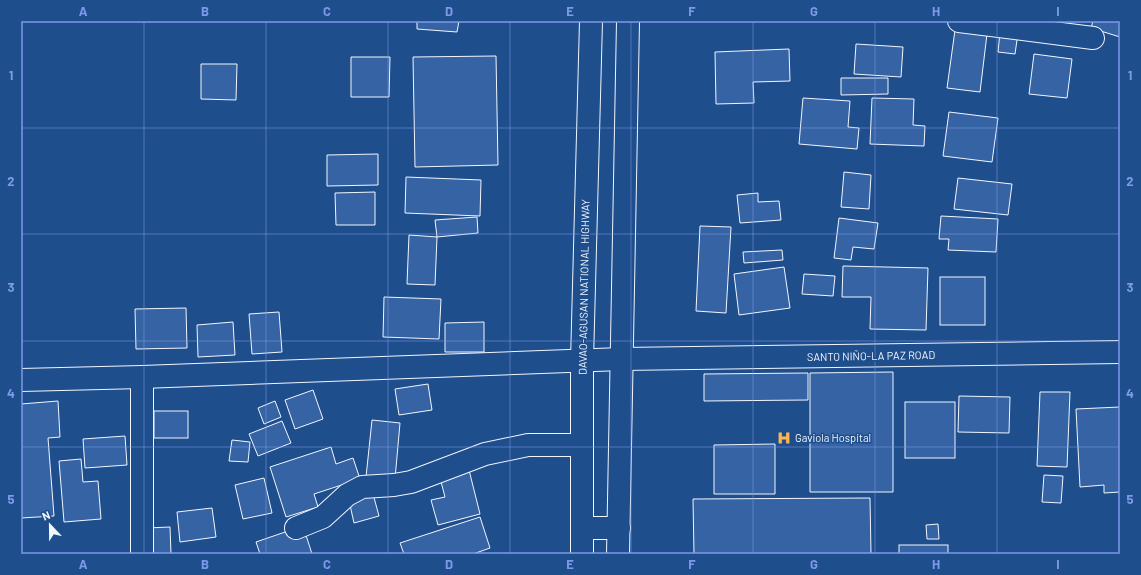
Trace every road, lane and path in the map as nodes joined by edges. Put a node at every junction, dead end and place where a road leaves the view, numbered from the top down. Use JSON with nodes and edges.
{"nodes":[{"id":1,"x":591,"y":21,"type":"edge"},
{"id":2,"x":628,"y":21,"type":"edge"},
{"id":3,"x":959,"y":21,"type":"edge"},
{"id":4,"x":1093,"y":38,"type":"dead end"},
{"id":5,"x":1120,"y":352,"type":"edge"},
{"id":6,"x":622,"y":359,"type":"junction"},
{"id":7,"x":582,"y":361,"type":"junction"},
{"id":8,"x":142,"y":377,"type":"junction"},
{"id":9,"x":21,"y":380,"type":"edge"},
{"id":10,"x":582,"y":445,"type":"junction"},
{"id":11,"x":296,"y":528,"type":"dead end"},
{"id":12,"x":582,"y":528,"type":"junction"},
{"id":13,"x":619,"y":528,"type":"junction"},
{"id":14,"x":142,"y":554,"type":"edge"},
{"id":15,"x":582,"y":554,"type":"edge"},
{"id":16,"x":618,"y":554,"type":"edge"}],
"edges":[{"from":1,"to":7,"type":"main road","name":"DAVAO-AGUSAN NATIONAL HIGHWAY"},
{"from":2,"to":6,"type":"main road"},
{"from":3,"to":4,"type":"main road"},
{"from":5,"to":6,"type":"main road","name":"SANTO NIÑO-LA PAZ ROAD"},
{"from":6,"to":7,"type":"main road","name":"SANTO NIÑO-LA PAZ ROAD"},
{"from":6,"to":13,"type":"main road"},
{"from":7,"to":8,"type":"main road","name":"SANTO NIÑO-LA PAZ ROAD"},
{"from":7,"to":10,"type":"main road","name":"DAVAO-AGUSAN NATIONAL HIGHWAY"},
{"from":8,"to":9,"type":"main road","name":"SANTO NIÑO-LA PAZ ROAD"},
{"from":8,"to":14,"type":"main road"},
{"from":10,"to":11,"type":"main road"},
{"from":10,"to":12,"type":"main road","name":"DAVAO-AGUSAN NATIONAL HIGHWAY"},
{"from":12,"to":13,"type":"main road"},
{"from":12,"to":15,"type":"main road","name":"DAVAO-AGUSAN NATIONAL HIGHWAY"},
{"from":13,"to":16,"type":"main road"}]}
